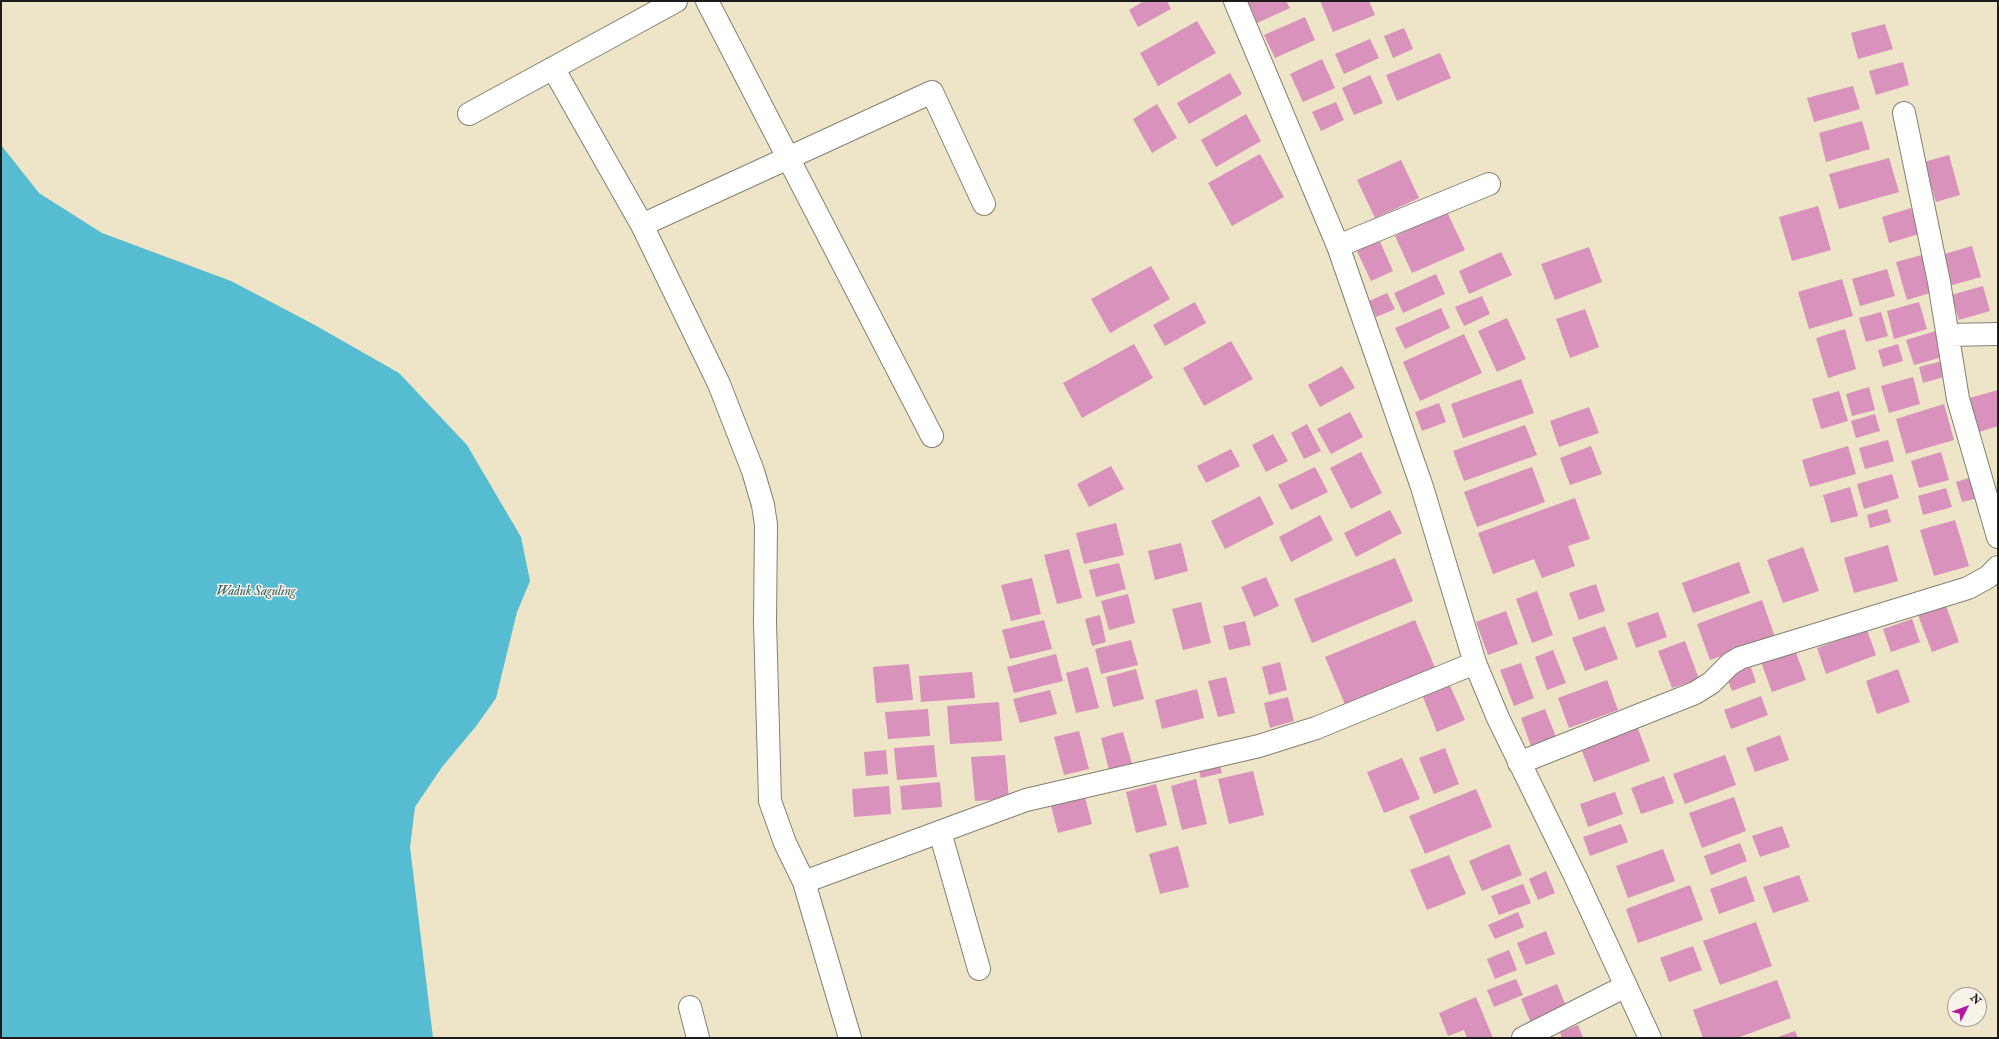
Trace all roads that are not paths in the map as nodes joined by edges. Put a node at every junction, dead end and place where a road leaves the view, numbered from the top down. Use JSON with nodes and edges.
{"nodes":[{"id":1,"x":676,"y":1,"type":"edge"},
{"id":2,"x":707,"y":1,"type":"edge"},
{"id":3,"x":1235,"y":1,"type":"edge"},
{"id":4,"x":553,"y":68,"type":"junction"},
{"id":5,"x":1904,"y":113,"type":"dead end"},
{"id":6,"x":469,"y":114,"type":"dead end"},
{"id":7,"x":788,"y":158,"type":"junction"},
{"id":8,"x":1489,"y":184,"type":"dead end"},
{"id":9,"x":984,"y":204,"type":"dead end"},
{"id":10,"x":642,"y":225,"type":"junction"},
{"id":11,"x":1338,"y":246,"type":"junction"},
{"id":12,"x":1948,"y":334,"type":"junction"},
{"id":13,"x":1998,"y":334,"type":"edge"},
{"id":14,"x":932,"y":436,"type":"dead end"},
{"id":15,"x":1998,"y":537,"type":"edge"},
{"id":16,"x":1998,"y":567,"type":"edge"},
{"id":17,"x":1475,"y":663,"type":"junction"},
{"id":18,"x":1519,"y":763,"type":"junction"},
{"id":19,"x":940,"y":832,"type":"junction"},
{"id":20,"x":804,"y":882,"type":"junction"},
{"id":21,"x":979,"y":969,"type":"dead end"},
{"id":22,"x":1626,"y":986,"type":"junction"},
{"id":23,"x":690,"y":1007,"type":"dead end"},
{"id":24,"x":698,"y":1038,"type":"edge"},
{"id":25,"x":850,"y":1038,"type":"edge"},
{"id":26,"x":1523,"y":1038,"type":"edge"},
{"id":27,"x":1650,"y":1038,"type":"edge"}],
"edges":[{"from":1,"to":4,"type":"street"},
{"from":2,"to":7,"type":"street"},
{"from":3,"to":11,"type":"street"},
{"from":4,"to":6,"type":"street"},
{"from":4,"to":10,"type":"street"},
{"from":5,"to":12,"type":"street"},
{"from":7,"to":9,"type":"street"},
{"from":7,"to":10,"type":"street"},
{"from":7,"to":14,"type":"street"},
{"from":8,"to":11,"type":"street"},
{"from":10,"to":20,"type":"street"},
{"from":11,"to":17,"type":"street"},
{"from":12,"to":13,"type":"street"},
{"from":12,"to":15,"type":"street"},
{"from":16,"to":18,"type":"street"},
{"from":17,"to":18,"type":"street"},
{"from":17,"to":19,"type":"street"},
{"from":18,"to":22,"type":"street"},
{"from":19,"to":20,"type":"street"},
{"from":19,"to":21,"type":"street"},
{"from":20,"to":25,"type":"street"},
{"from":22,"to":26,"type":"street"},
{"from":22,"to":27,"type":"street"},
{"from":23,"to":24,"type":"street"}]}
